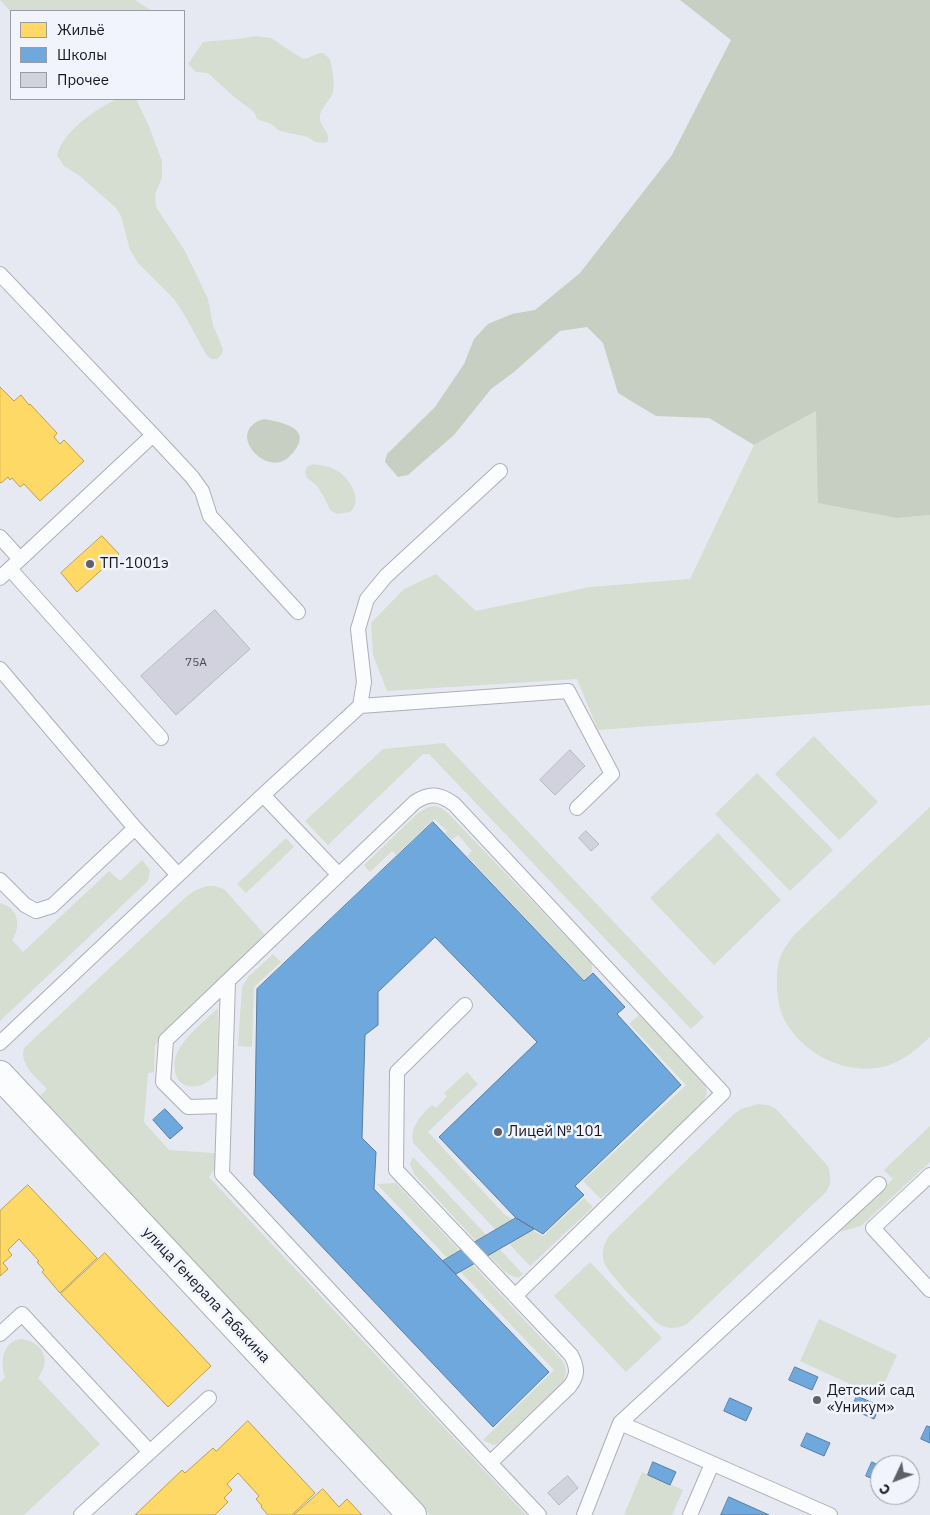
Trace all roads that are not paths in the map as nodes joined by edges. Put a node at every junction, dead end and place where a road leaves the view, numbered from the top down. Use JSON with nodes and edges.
{"nodes":[{"id":1,"x":0,"y":274,"type":"edge"},
{"id":2,"x":153,"y":435,"type":"junction"},
{"id":3,"x":500,"y":471,"type":"dead end"},
{"id":4,"x":0,"y":537,"type":"edge"},
{"id":5,"x":10,"y":568,"type":"edge"},
{"id":6,"x":298,"y":612,"type":"dead end"},
{"id":7,"x":0,"y":669,"type":"edge"},
{"id":8,"x":360,"y":706,"type":"junction"},
{"id":9,"x":162,"y":738,"type":"dead end"},
{"id":10,"x":263,"y":794,"type":"junction"},
{"id":11,"x":577,"y":808,"type":"dead end"},
{"id":12,"x":135,"y":828,"type":"junction"},
{"id":13,"x":178,"y":875,"type":"junction"},
{"id":14,"x":339,"y":875,"type":"junction"},
{"id":15,"x":0,"y":880,"type":"edge"},
{"id":16,"x":228,"y":981,"type":"junction"},
{"id":17,"x":465,"y":1005,"type":"dead end"},
{"id":18,"x":0,"y":1043,"type":"edge"},
{"id":19,"x":0,"y":1075,"type":"edge"},
{"id":20,"x":224,"y":1106,"type":"junction"},
{"id":21,"x":930,"y":1175,"type":"edge"},
{"id":22,"x":879,"y":1184,"type":"dead end"},
{"id":23,"x":930,"y":1290,"type":"edge"},
{"id":24,"x":515,"y":1296,"type":"junction"},
{"id":25,"x":0,"y":1334,"type":"edge"},
{"id":26,"x":209,"y":1398,"type":"dead end"},
{"id":27,"x":620,"y":1423,"type":"junction"},
{"id":28,"x":150,"y":1452,"type":"junction"},
{"id":29,"x":490,"y":1462,"type":"junction"},
{"id":30,"x":712,"y":1464,"type":"junction"},
{"id":31,"x":82,"y":1515,"type":"edge"},
{"id":32,"x":412,"y":1515,"type":"edge"},
{"id":33,"x":538,"y":1515,"type":"edge"},
{"id":34,"x":584,"y":1515,"type":"edge"},
{"id":35,"x":690,"y":1515,"type":"edge"},
{"id":36,"x":830,"y":1515,"type":"edge"}],
"edges":[{"from":1,"to":2,"type":"lane"},
{"from":2,"to":5,"type":"lane"},
{"from":2,"to":6,"type":"lane"},
{"from":3,"to":8,"type":"lane"},
{"from":4,"to":5,"type":"lane"},
{"from":5,"to":9,"type":"lane"},
{"from":7,"to":12,"type":"lane"},
{"from":8,"to":10,"type":"lane"},
{"from":8,"to":11,"type":"lane"},
{"from":10,"to":13,"type":"lane"},
{"from":10,"to":14,"type":"lane"},
{"from":12,"to":13,"type":"lane"},
{"from":12,"to":15,"type":"lane"},
{"from":13,"to":18,"type":"lane"},
{"from":14,"to":16,"type":"lane"},
{"from":14,"to":24,"type":"lane"},
{"from":16,"to":20,"type":"lane"},
{"from":16,"to":20,"type":"lane"},
{"from":17,"to":24,"type":"lane"},
{"from":19,"to":32,"type":"street","name":"улица Генерала Табакина"},
{"from":20,"to":29,"type":"lane"},
{"from":21,"to":23,"type":"lane"},
{"from":22,"to":27,"type":"lane"},
{"from":24,"to":29,"type":"lane"},
{"from":25,"to":28,"type":"lane"},
{"from":26,"to":28,"type":"lane"},
{"from":27,"to":30,"type":"lane"},
{"from":27,"to":34,"type":"lane"},
{"from":28,"to":31,"type":"lane"},
{"from":29,"to":33,"type":"lane"},
{"from":30,"to":35,"type":"lane"},
{"from":30,"to":36,"type":"lane"}]}
